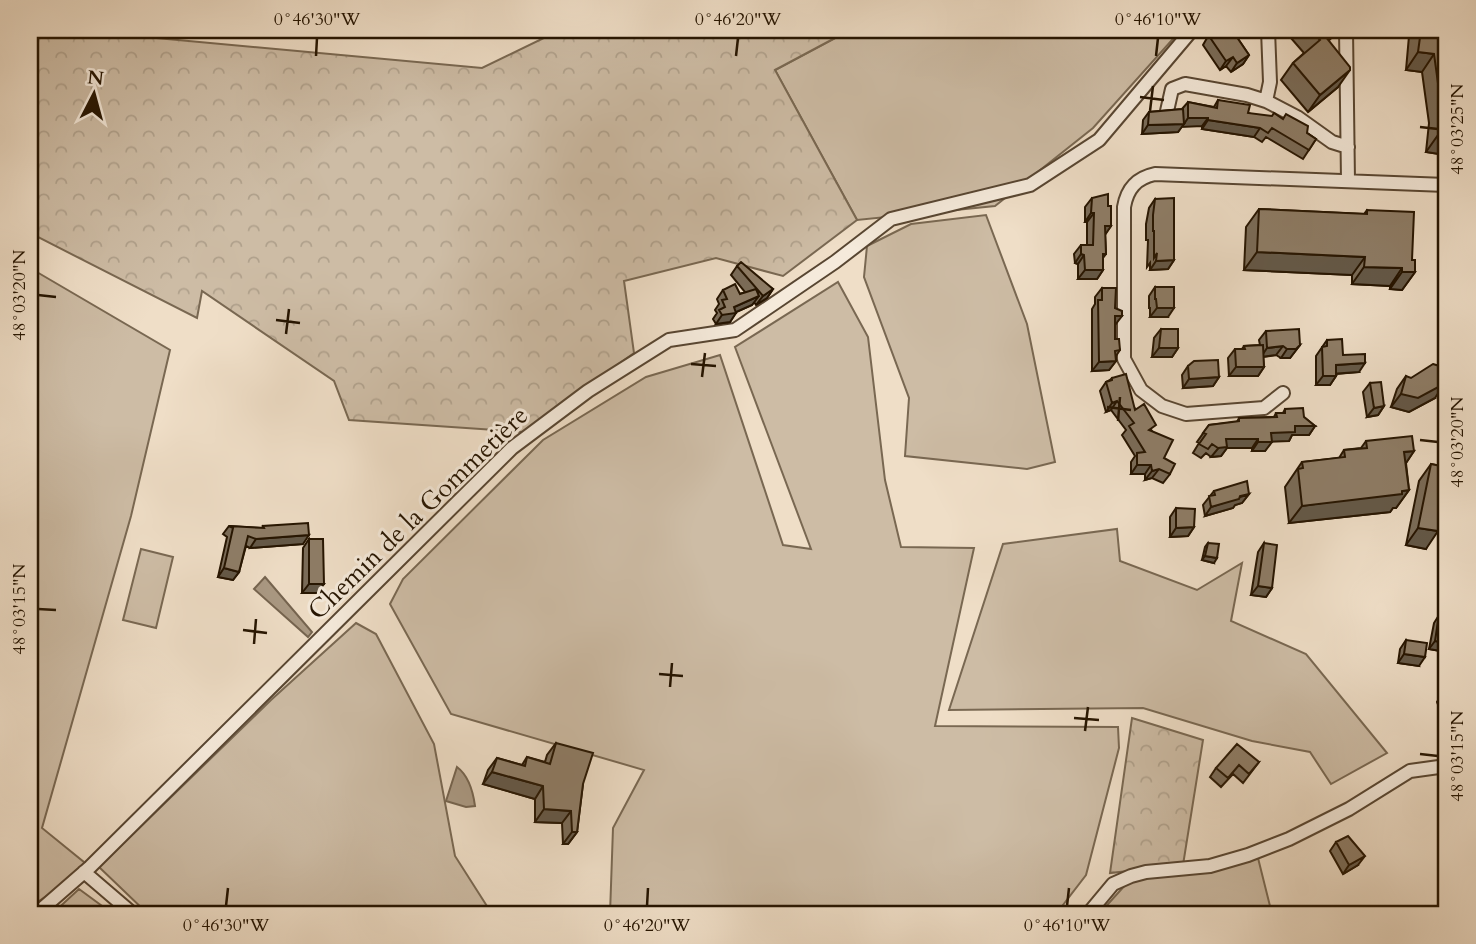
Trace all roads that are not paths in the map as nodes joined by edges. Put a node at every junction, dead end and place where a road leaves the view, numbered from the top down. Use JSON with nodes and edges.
{"nodes":[{"id":1,"x":1192,"y":30,"type":"edge"},
{"id":2,"x":1268,"y":30,"type":"edge"},
{"id":3,"x":1346,"y":30,"type":"edge"},
{"id":4,"x":1266,"y":101,"type":"junction"},
{"id":5,"x":1167,"y":111,"type":"edge"},
{"id":6,"x":1348,"y":147,"type":"junction"},
{"id":7,"x":1348,"y":181,"type":"junction"},
{"id":8,"x":1446,"y":185,"type":"edge"},
{"id":9,"x":1283,"y":393,"type":"dead end"},
{"id":10,"x":1446,"y":766,"type":"edge"},
{"id":11,"x":84,"y":872,"type":"junction"},
{"id":12,"x":36,"y":914,"type":"edge"},
{"id":13,"x":133,"y":914,"type":"edge"},
{"id":14,"x":1088,"y":914,"type":"edge"}],
"edges":[{"from":1,"to":11,"type":"street","name":"Chemin de la Gommetière"},
{"from":2,"to":4,"type":"street"},
{"from":3,"to":6,"type":"street"},
{"from":4,"to":5,"type":"street"},
{"from":4,"to":6,"type":"street"},
{"from":6,"to":7,"type":"street"},
{"from":7,"to":8,"type":"street"},
{"from":7,"to":9,"type":"street"},
{"from":10,"to":14,"type":"street"},
{"from":11,"to":12,"type":"street","name":"Chemin de la Gommetière"},
{"from":11,"to":13,"type":"street"}]}
